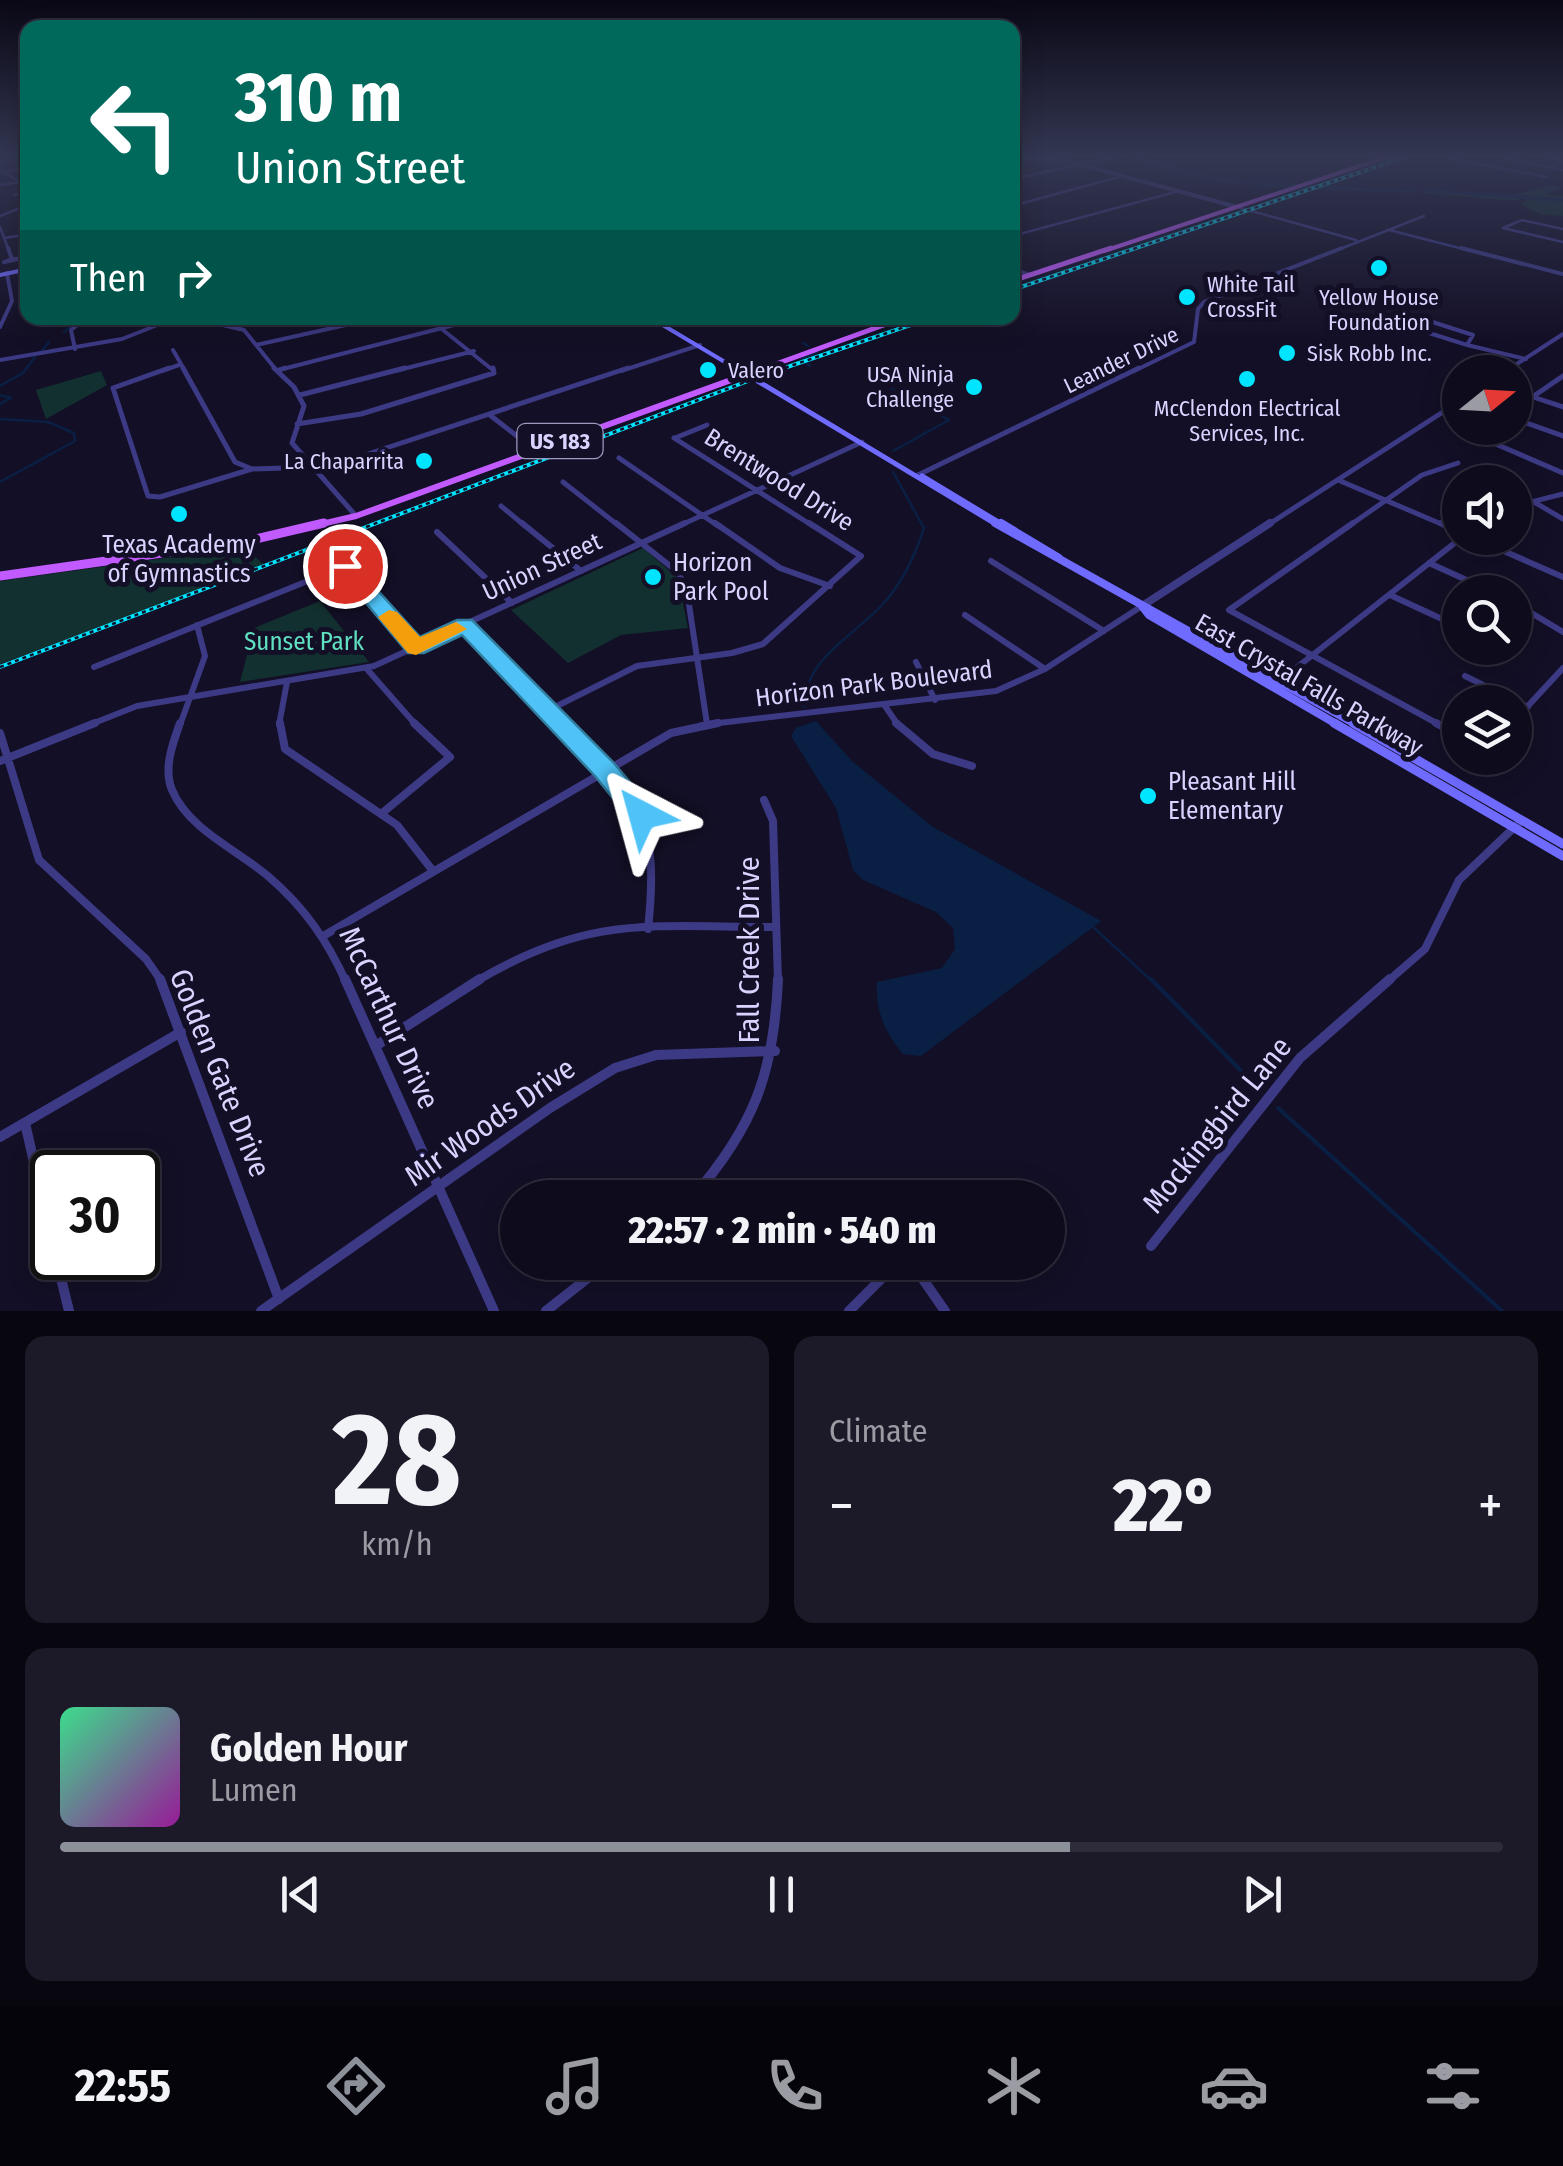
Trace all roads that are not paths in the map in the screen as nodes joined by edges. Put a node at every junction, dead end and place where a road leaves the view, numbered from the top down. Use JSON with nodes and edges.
{"nodes":[{"id":1,"x":1082,"y":217,"type":"edge"},
{"id":2,"x":1207,"y":217,"type":"edge"},
{"id":3,"x":1275,"y":217,"type":"edge"},
{"id":4,"x":1421,"y":217,"type":"edge"},
{"id":5,"x":0,"y":227,"type":"edge"},
{"id":6,"x":1388,"y":229,"type":"junction"},
{"id":7,"x":1563,"y":229,"type":"edge"},
{"id":8,"x":1020,"y":234,"type":"edge"},
{"id":9,"x":20,"y":235,"type":"edge"},
{"id":10,"x":5,"y":238,"type":"junction"},
{"id":11,"x":1358,"y":240,"type":"junction"},
{"id":12,"x":1563,"y":242,"type":"edge"},
{"id":13,"x":12,"y":259,"type":"dead end"},
{"id":14,"x":1020,"y":272,"type":"edge"},
{"id":15,"x":3,"y":274,"type":"edge"},
{"id":16,"x":1563,"y":274,"type":"edge"},
{"id":17,"x":1030,"y":276,"type":"junction"},
{"id":18,"x":1020,"y":279,"type":"edge"},
{"id":19,"x":77,"y":325,"type":"edge"},
{"id":20,"x":159,"y":325,"type":"edge"},
{"id":21,"x":234,"y":325,"type":"edge"},
{"id":22,"x":346,"y":325,"type":"edge"},
{"id":23,"x":459,"y":325,"type":"edge"},
{"id":24,"x":664,"y":325,"type":"edge"},
{"id":25,"x":882,"y":325,"type":"edge"},
{"id":26,"x":0,"y":327,"type":"edge"},
{"id":27,"x":443,"y":330,"type":"junction"},
{"id":28,"x":1563,"y":334,"type":"edge"},
{"id":29,"x":256,"y":345,"type":"junction"},
{"id":30,"x":700,"y":345,"type":"junction"},
{"id":31,"x":1467,"y":346,"type":"junction"},
{"id":32,"x":75,"y":349,"type":"junction"},
{"id":33,"x":173,"y":350,"type":"dead end"},
{"id":34,"x":474,"y":351,"type":"junction"},
{"id":35,"x":1508,"y":355,"type":"edge"},
{"id":36,"x":1532,"y":355,"type":"edge"},
{"id":37,"x":0,"y":360,"type":"edge"},
{"id":38,"x":179,"y":365,"type":"junction"},
{"id":39,"x":278,"y":370,"type":"junction"},
{"id":40,"x":746,"y":371,"type":"junction"},
{"id":41,"x":1561,"y":379,"type":"edge"},
{"id":42,"x":300,"y":395,"type":"junction"},
{"id":43,"x":1532,"y":397,"type":"joint"},
{"id":44,"x":1563,"y":407,"type":"edge"},
{"id":45,"x":1442,"y":413,"type":"edge"},
{"id":46,"x":490,"y":415,"type":"junction"},
{"id":47,"x":297,"y":424,"type":"junction"},
{"id":48,"x":707,"y":425,"type":"dead end"},
{"id":49,"x":1532,"y":425,"type":"edge"},
{"id":50,"x":1563,"y":436,"type":"edge"},
{"id":51,"x":862,"y":442,"type":"junction"},
{"id":52,"x":1496,"y":445,"type":"edge"},
{"id":53,"x":535,"y":450,"type":"junction"},
{"id":54,"x":365,"y":456,"type":"dead end"},
{"id":55,"x":618,"y":458,"type":"dead end"},
{"id":56,"x":1458,"y":464,"type":"dead end"},
{"id":57,"x":314,"y":467,"type":"junction"},
{"id":58,"x":252,"y":469,"type":"junction"},
{"id":59,"x":1563,"y":473,"type":"edge"},
{"id":60,"x":918,"y":476,"type":"junction"},
{"id":61,"x":1338,"y":480,"type":"junction"},
{"id":62,"x":564,"y":482,"type":"dead end"},
{"id":63,"x":756,"y":490,"type":"junction"},
{"id":64,"x":1563,"y":494,"type":"edge"},
{"id":65,"x":1386,"y":500,"type":"junction"},
{"id":66,"x":1532,"y":500,"type":"joint"},
{"id":67,"x":501,"y":506,"type":"dead end"},
{"id":68,"x":702,"y":515,"type":"junction"},
{"id":69,"x":356,"y":516,"type":"junction"},
{"id":70,"x":1563,"y":519,"type":"edge"},
{"id":71,"x":1442,"y":526,"type":"edge"},
{"id":72,"x":436,"y":532,"type":"dead end"},
{"id":73,"x":644,"y":542,"type":"junction"},
{"id":74,"x":1442,"y":551,"type":"edge"},
{"id":75,"x":1513,"y":555,"type":"edge"},
{"id":76,"x":991,"y":561,"type":"dead end"},
{"id":77,"x":1429,"y":563,"type":"junction"},
{"id":78,"x":581,"y":571,"type":"junction"},
{"id":79,"x":1455,"y":575,"type":"edge"},
{"id":80,"x":0,"y":576,"type":"edge"},
{"id":81,"x":1563,"y":577,"type":"edge"},
{"id":82,"x":830,"y":586,"type":"junction"},
{"id":83,"x":1390,"y":595,"type":"junction"},
{"id":84,"x":714,"y":596,"type":"dead end"},
{"id":85,"x":688,"y":598,"type":"junction"},
{"id":86,"x":512,"y":603,"type":"junction"},
{"id":87,"x":1142,"y":606,"type":"junction"},
{"id":88,"x":1532,"y":613,"type":"edge"},
{"id":89,"x":966,"y":615,"type":"dead end"},
{"id":90,"x":1442,"y":619,"type":"edge"},
{"id":91,"x":197,"y":625,"type":"junction"},
{"id":92,"x":465,"y":625,"type":"junction"},
{"id":93,"x":1104,"y":631,"type":"junction"},
{"id":94,"x":1563,"y":632,"type":"edge"},
{"id":95,"x":416,"y":648,"type":"junction"},
{"id":96,"x":1314,"y":656,"type":"junction"},
{"id":97,"x":698,"y":657,"type":"junction"},
{"id":98,"x":916,"y":662,"type":"dead end"},
{"id":99,"x":94,"y":667,"type":"dead end"},
{"id":100,"x":366,"y":668,"type":"junction"},
{"id":101,"x":1563,"y":668,"type":"edge"},
{"id":102,"x":1045,"y":669,"type":"junction"},
{"id":103,"x":1465,"y":676,"type":"dead end"},
{"id":104,"x":287,"y":682,"type":"junction"},
{"id":105,"x":1276,"y":684,"type":"junction"},
{"id":106,"x":1483,"y":685,"type":"edge"},
{"id":107,"x":191,"y":694,"type":"junction"},
{"id":108,"x":935,"y":700,"type":"junction"},
{"id":109,"x":1532,"y":703,"type":"edge"},
{"id":110,"x":885,"y":706,"type":"junction"},
{"id":111,"x":547,"y":711,"type":"junction"},
{"id":112,"x":708,"y":724,"type":"junction"},
{"id":113,"x":1442,"y":726,"type":"edge"},
{"id":114,"x":0,"y":733,"type":"edge"},
{"id":115,"x":4,"y":759,"type":"edge"},
{"id":116,"x":972,"y":766,"type":"dead end"},
{"id":117,"x":604,"y":769,"type":"junction"},
{"id":118,"x":764,"y":800,"type":"dead end"},
{"id":119,"x":381,"y":814,"type":"junction"},
{"id":120,"x":1518,"y":824,"type":"junction"},
{"id":121,"x":1563,"y":844,"type":"edge"},
{"id":122,"x":1563,"y":856,"type":"edge"},
{"id":123,"x":434,"y":870,"type":"junction"},
{"id":124,"x":775,"y":927,"type":"junction"},
{"id":125,"x":648,"y":929,"type":"junction"},
{"id":126,"x":325,"y":935,"type":"junction"},
{"id":127,"x":181,"y":1032,"type":"junction"},
{"id":128,"x":377,"y":1045,"type":"junction"},
{"id":129,"x":775,"y":1051,"type":"junction"},
{"id":130,"x":24,"y":1123,"type":"junction"},
{"id":131,"x":0,"y":1138,"type":"edge"},
{"id":132,"x":30,"y":1150,"type":"edge"},
{"id":133,"x":710,"y":1180,"type":"edge"},
{"id":134,"x":439,"y":1188,"type":"junction"},
{"id":135,"x":1151,"y":1246,"type":"dead end"},
{"id":136,"x":61,"y":1280,"type":"edge"},
{"id":137,"x":585,"y":1280,"type":"edge"},
{"id":138,"x":880,"y":1280,"type":"edge"},
{"id":139,"x":924,"y":1280,"type":"edge"},
{"id":140,"x":279,"y":1298,"type":"junction"},
{"id":141,"x":69,"y":1311,"type":"edge"},
{"id":142,"x":261,"y":1311,"type":"edge"},
{"id":143,"x":494,"y":1311,"type":"edge"},
{"id":144,"x":546,"y":1311,"type":"edge"},
{"id":145,"x":849,"y":1311,"type":"edge"},
{"id":146,"x":945,"y":1311,"type":"edge"}],
"edges":[{"from":1,"to":8,"type":"street"},
{"from":2,"to":17,"type":"main road"},
{"from":3,"to":11,"type":"street"},
{"from":4,"to":6,"type":"street","name":"Leander Drive"},
{"from":5,"to":10,"type":"street"},
{"from":6,"to":11,"type":"street","name":"Leander Drive"},
{"from":6,"to":16,"type":"street"},
{"from":7,"to":12,"type":"street"},
{"from":9,"to":10,"type":"street"},
{"from":10,"to":13,"type":"street"},
{"from":11,"to":60,"type":"street","name":"Leander Drive"},
{"from":14,"to":17,"type":"street"},
{"from":15,"to":26,"type":"street"},
{"from":17,"to":18,"type":"main road"},
{"from":19,"to":32,"type":"street"},
{"from":20,"to":32,"type":"street"},
{"from":21,"to":29,"type":"street"},
{"from":22,"to":29,"type":"street"},
{"from":23,"to":27,"type":"street"},
{"from":24,"to":30,"type":"main road","name":"East Crystal Falls Parkway"},
{"from":25,"to":40,"type":"main road","number":"US 183"},
{"from":27,"to":34,"type":"street"},
{"from":27,"to":39,"type":"street"},
{"from":28,"to":36,"type":"street"},
{"from":29,"to":39,"type":"street"},
{"from":30,"to":40,"type":"main road","name":"East Crystal Falls Parkway"},
{"from":30,"to":46,"type":"street"},
{"from":31,"to":31,"type":"street"},
{"from":31,"to":35,"type":"street"},
{"from":32,"to":37,"type":"street"},
{"from":33,"to":38,"type":"street"},
{"from":34,"to":42,"type":"street"},
{"from":34,"to":47,"type":"street"},
{"from":38,"to":58,"type":"street"},
{"from":38,"to":58,"type":"street"},
{"from":39,"to":42,"type":"street"},
{"from":40,"to":51,"type":"main road","name":"East Crystal Falls Parkway"},
{"from":40,"to":53,"type":"main road","number":"US 183"},
{"from":41,"to":43,"type":"street"},
{"from":42,"to":47,"type":"street"},
{"from":43,"to":44,"type":"street"},
{"from":45,"to":61,"type":"street","name":"Horizon Park Boulevard"},
{"from":46,"to":53,"type":"street"},
{"from":46,"to":54,"type":"street"},
{"from":47,"to":57,"type":"street"},
{"from":48,"to":63,"type":"street","name":"Brentwood Drive"},
{"from":49,"to":50,"type":"street"},
{"from":51,"to":60,"type":"main road","name":"East Crystal Falls Parkway"},
{"from":51,"to":63,"type":"street","name":"Union Street"},
{"from":52,"to":59,"type":"street"},
{"from":53,"to":69,"type":"main road","number":"US 183"},
{"from":55,"to":68,"type":"street"},
{"from":56,"to":65,"type":"street"},
{"from":57,"to":58,"type":"street"},
{"from":57,"to":69,"type":"street"},
{"from":60,"to":87,"type":"main road","name":"East Crystal Falls Parkway"},
{"from":61,"to":65,"type":"street"},
{"from":61,"to":87,"type":"street","name":"Horizon Park Boulevard"},
{"from":62,"to":73,"type":"street"},
{"from":63,"to":68,"type":"street","name":"Union Street"},
{"from":63,"to":82,"type":"street","name":"Brentwood Drive"},
{"from":64,"to":66,"type":"street"},
{"from":65,"to":71,"type":"street"},
{"from":65,"to":96,"type":"street"},
{"from":66,"to":70,"type":"street"},
{"from":67,"to":78,"type":"street"},
{"from":68,"to":73,"type":"street","name":"Union Street"},
{"from":68,"to":82,"type":"street"},
{"from":69,"to":80,"type":"main road","number":"US 183"},
{"from":72,"to":86,"type":"street"},
{"from":73,"to":78,"type":"street","name":"Union Street"},
{"from":73,"to":85,"type":"street"},
{"from":74,"to":77,"type":"street"},
{"from":75,"to":81,"type":"street"},
{"from":76,"to":93,"type":"street"},
{"from":77,"to":79,"type":"street"},
{"from":77,"to":83,"type":"street"},
{"from":78,"to":86,"type":"street","name":"Union Street"},
{"from":82,"to":97,"type":"street","name":"Brentwood Drive"},
{"from":83,"to":90,"type":"street"},
{"from":83,"to":96,"type":"street"},
{"from":84,"to":85,"type":"street"},
{"from":85,"to":97,"type":"street"},
{"from":86,"to":92,"type":"street","name":"Union Street"},
{"from":87,"to":93,"type":"street","name":"Horizon Park Boulevard"},
{"from":87,"to":105,"type":"main road","name":"East Crystal Falls Parkway"},
{"from":88,"to":94,"type":"street"},
{"from":89,"to":102,"type":"street"},
{"from":91,"to":95,"type":"street"},
{"from":91,"to":99,"type":"street"},
{"from":91,"to":107,"type":"street","name":"McCarthur Drive"},
{"from":92,"to":95,"type":"street","name":"Union Street"},
{"from":92,"to":111,"type":"street"},
{"from":93,"to":102,"type":"street","name":"Horizon Park Boulevard"},
{"from":95,"to":100,"type":"street","name":"Union Street"},
{"from":96,"to":105,"type":"street"},
{"from":96,"to":113,"type":"street"},
{"from":97,"to":111,"type":"street","name":"Brentwood Drive"},
{"from":97,"to":112,"type":"street"},
{"from":98,"to":108,"type":"street"},
{"from":100,"to":104,"type":"street","name":"Union Street"},
{"from":100,"to":119,"type":"street"},
{"from":101,"to":109,"type":"street"},
{"from":102,"to":108,"type":"street","name":"Horizon Park Boulevard"},
{"from":103,"to":106,"type":"street"},
{"from":104,"to":107,"type":"street","name":"Union Street"},
{"from":104,"to":119,"type":"street"},
{"from":105,"to":120,"type":"main road","name":"East Crystal Falls Parkway"},
{"from":107,"to":115,"type":"street","name":"Union Street"},
{"from":107,"to":126,"type":"street","name":"McCarthur Drive"},
{"from":108,"to":110,"type":"street","name":"Horizon Park Boulevard"},
{"from":110,"to":112,"type":"street","name":"Horizon Park Boulevard"},
{"from":110,"to":116,"type":"street"},
{"from":111,"to":117,"type":"street"},
{"from":112,"to":117,"type":"street","name":"Horizon Park Boulevard"},
{"from":114,"to":115,"type":"street","name":"Golden Gate Drive"},
{"from":115,"to":127,"type":"street","name":"Golden Gate Drive"},
{"from":117,"to":123,"type":"street","name":"Horizon Park Boulevard"},
{"from":117,"to":125,"type":"street"},
{"from":118,"to":124,"type":"street","name":"Fall Creek Drive"},
{"from":119,"to":123,"type":"street"},
{"from":120,"to":121,"type":"main road","name":"East Crystal Falls Parkway"},
{"from":120,"to":122,"type":"main road","name":"East Crystal Falls Parkway"},
{"from":120,"to":135,"type":"street","name":"Mockingbird Lane"},
{"from":123,"to":126,"type":"street","name":"Horizon Park Boulevard"},
{"from":124,"to":125,"type":"street"},
{"from":124,"to":129,"type":"street","name":"Fall Creek Drive"},
{"from":125,"to":128,"type":"street"},
{"from":126,"to":128,"type":"street","name":"McCarthur Drive"},
{"from":127,"to":130,"type":"street"},
{"from":127,"to":140,"type":"street","name":"Golden Gate Drive"},
{"from":128,"to":134,"type":"street","name":"McCarthur Drive"},
{"from":129,"to":133,"type":"street","name":"Fall Creek Drive"},
{"from":129,"to":134,"type":"street","name":"Mir Woods Drive"},
{"from":130,"to":131,"type":"street"},
{"from":130,"to":132,"type":"street"},
{"from":134,"to":140,"type":"street","name":"Mir Woods Drive"},
{"from":134,"to":143,"type":"street","name":"McCarthur Drive"},
{"from":136,"to":141,"type":"street"},
{"from":137,"to":144,"type":"street"},
{"from":138,"to":145,"type":"street"},
{"from":139,"to":146,"type":"street"},
{"from":140,"to":142,"type":"street","name":"Mir Woods Drive"}]}
